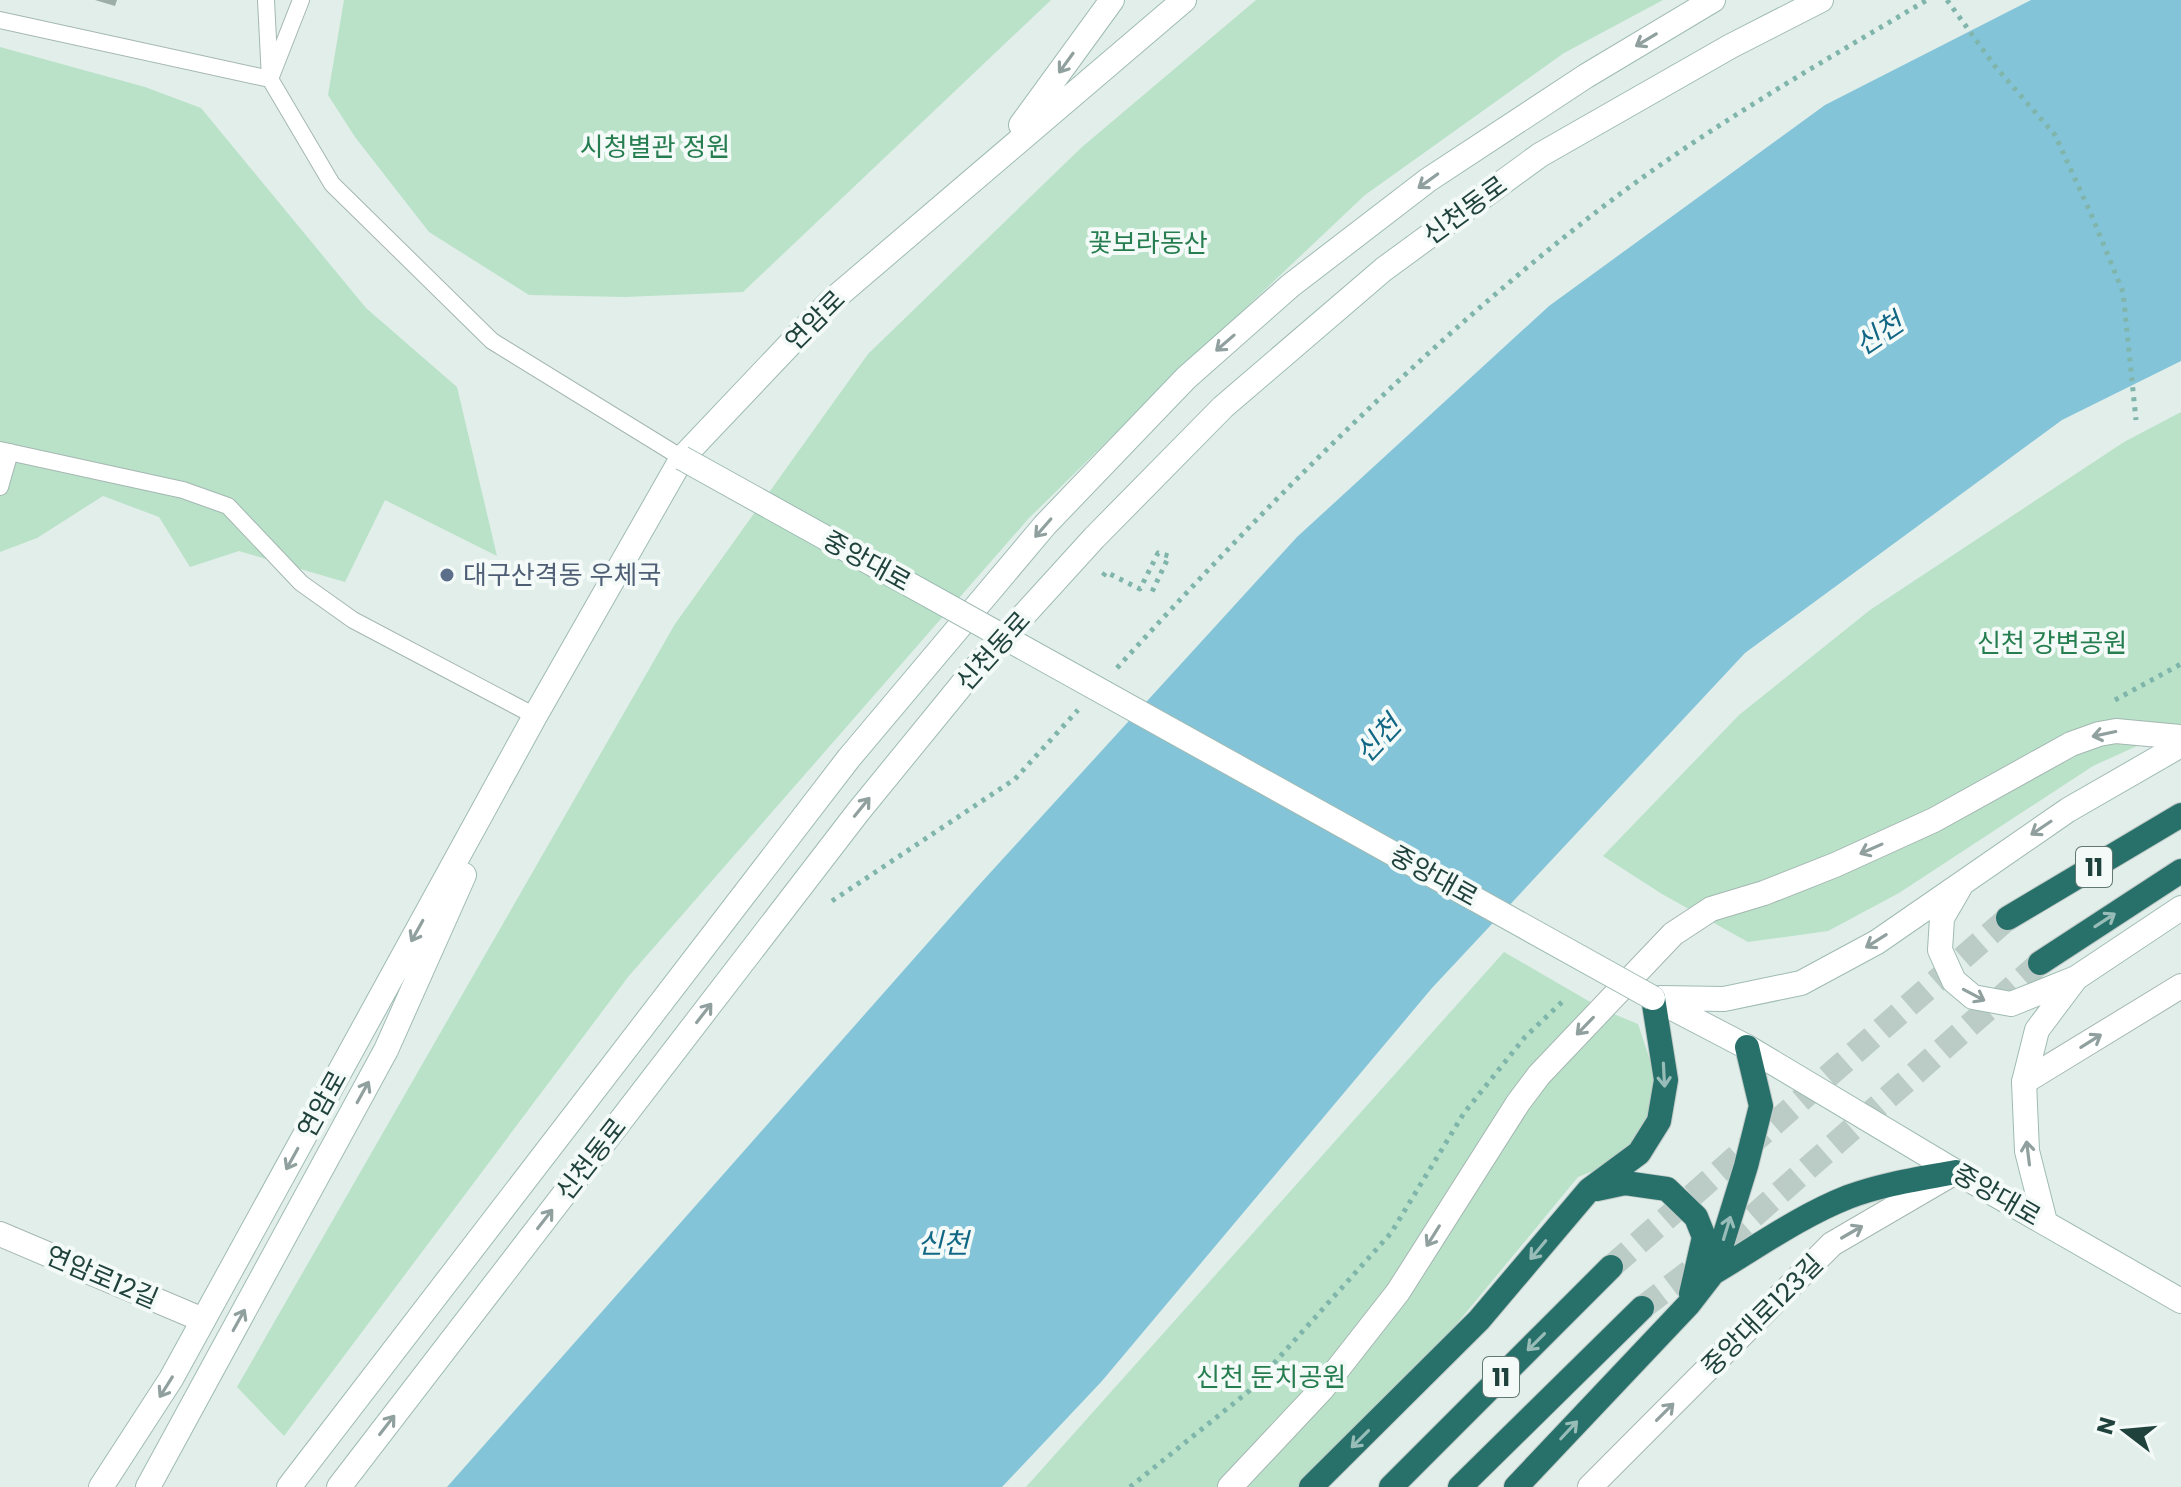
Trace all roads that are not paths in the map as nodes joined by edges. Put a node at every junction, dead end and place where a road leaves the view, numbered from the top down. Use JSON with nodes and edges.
{"nodes":[{"id":1,"x":266,"y":0,"type":"edge"},
{"id":2,"x":301,"y":0,"type":"edge"},
{"id":3,"x":1112,"y":0,"type":"edge"},
{"id":4,"x":1184,"y":0,"type":"edge"},
{"id":5,"x":1713,"y":0,"type":"edge"},
{"id":6,"x":1821,"y":0,"type":"edge"},
{"id":7,"x":0,"y":20,"type":"edge"},
{"id":8,"x":270,"y":79,"type":"junction"},
{"id":9,"x":998,"y":156,"type":"junction"},
{"id":10,"x":5,"y":451,"type":"edge"},
{"id":11,"x":682,"y":458,"type":"junction"},
{"id":12,"x":0,"y":487,"type":"edge"},
{"id":13,"x":535,"y":716,"type":"junction"},
{"id":14,"x":2181,"y":737,"type":"edge"},
{"id":15,"x":2181,"y":745,"type":"edge"},
{"id":16,"x":2181,"y":815,"type":"edge"},
{"id":17,"x":2181,"y":871,"type":"edge"},
{"id":18,"x":1963,"y":881,"type":"junction"},
{"id":19,"x":2181,"y":908,"type":"edge"},
{"id":20,"x":2008,"y":918,"type":"tunnel mouth"},
{"id":21,"x":2040,"y":963,"type":"tunnel mouth"},
{"id":22,"x":2076,"y":978,"type":"junction"},
{"id":23,"x":2181,"y":986,"type":"edge"},
{"id":24,"x":1653,"y":998,"type":"junction"},
{"id":25,"x":1747,"y":1047,"type":"junction"},
{"id":26,"x":2024,"y":1082,"type":"junction"},
{"id":27,"x":1956,"y":1172,"type":"junction"},
{"id":28,"x":1589,"y":1190,"type":"junction"},
{"id":29,"x":2045,"y":1222,"type":"junction"},
{"id":30,"x":0,"y":1234,"type":"edge"},
{"id":31,"x":1611,"y":1267,"type":"tunnel mouth"},
{"id":32,"x":1713,"y":1273,"type":"junction"},
{"id":33,"x":2181,"y":1301,"type":"edge"},
{"id":34,"x":1689,"y":1304,"type":"junction"},
{"id":35,"x":1642,"y":1308,"type":"tunnel mouth"},
{"id":36,"x":203,"y":1320,"type":"junction"},
{"id":37,"x":101,"y":1487,"type":"edge"},
{"id":38,"x":148,"y":1487,"type":"edge"},
{"id":39,"x":289,"y":1487,"type":"edge"},
{"id":40,"x":339,"y":1487,"type":"edge"},
{"id":41,"x":1230,"y":1487,"type":"edge"},
{"id":42,"x":1311,"y":1487,"type":"edge"},
{"id":43,"x":1391,"y":1487,"type":"edge"},
{"id":44,"x":1460,"y":1487,"type":"edge"},
{"id":45,"x":1516,"y":1487,"type":"edge"},
{"id":46,"x":1590,"y":1487,"type":"edge"}],
"edges":[{"from":1,"to":8,"type":"lane"},
{"from":2,"to":8,"type":"lane"},
{"from":3,"to":9,"type":"main road","one_way":true},
{"from":4,"to":9,"type":"main road","name":"연암로"},
{"from":5,"to":39,"type":"main road","name":"신천동로","one_way":true},
{"from":40,"to":6,"type":"main road","name":"신천동로","one_way":true},
{"from":7,"to":8,"type":"lane"},
{"from":8,"to":11,"type":"lane"},
{"from":9,"to":11,"type":"main road","name":"연암로"},
{"from":10,"to":12,"type":"lane"},
{"from":10,"to":13,"type":"lane"},
{"from":11,"to":13,"type":"main road","name":"연암로"},
{"from":11,"to":24,"type":"main road","name":"중앙대로","bridge":true},
{"from":13,"to":36,"type":"main road","name":"연암로","one_way":true},
{"from":38,"to":13,"type":"main road","name":"연암로","one_way":true},
{"from":14,"to":41,"type":"main road","one_way":true},
{"from":15,"to":18,"type":"main road","one_way":true},
{"from":16,"to":20,"type":"highway","number":"11"},
{"from":21,"to":17,"type":"highway","number":"11","one_way":true},
{"from":18,"to":22,"type":"main road","one_way":true},
{"from":18,"to":24,"type":"main road","one_way":true},
{"from":19,"to":22,"type":"main road"},
{"from":22,"to":26,"type":"main road"},
{"from":26,"to":23,"type":"main road","one_way":true},
{"from":24,"to":25,"type":"main road","name":"중앙대로"},
{"from":24,"to":28,"type":"highway","one_way":true},
{"from":25,"to":27,"type":"main road","name":"중앙대로"},
{"from":32,"to":25,"type":"highway","one_way":true},
{"from":29,"to":26,"type":"main road","one_way":true},
{"from":27,"to":29,"type":"main road","name":"중앙대로"},
{"from":27,"to":32,"type":"highway"},
{"from":46,"to":27,"type":"main road","name":"중앙대로123길","one_way":true},
{"from":28,"to":34,"type":"highway"},
{"from":28,"to":42,"type":"highway","one_way":true},
{"from":29,"to":33,"type":"main road","name":"중앙대로"},
{"from":30,"to":36,"type":"main road","name":"연암로12길"},
{"from":31,"to":43,"type":"highway","number":"11","one_way":true},
{"from":32,"to":34,"type":"highway"},
{"from":45,"to":34,"type":"highway","one_way":true},
{"from":35,"to":44,"type":"highway","number":"11"},
{"from":36,"to":37,"type":"main road","name":"연암로","one_way":true}]}
